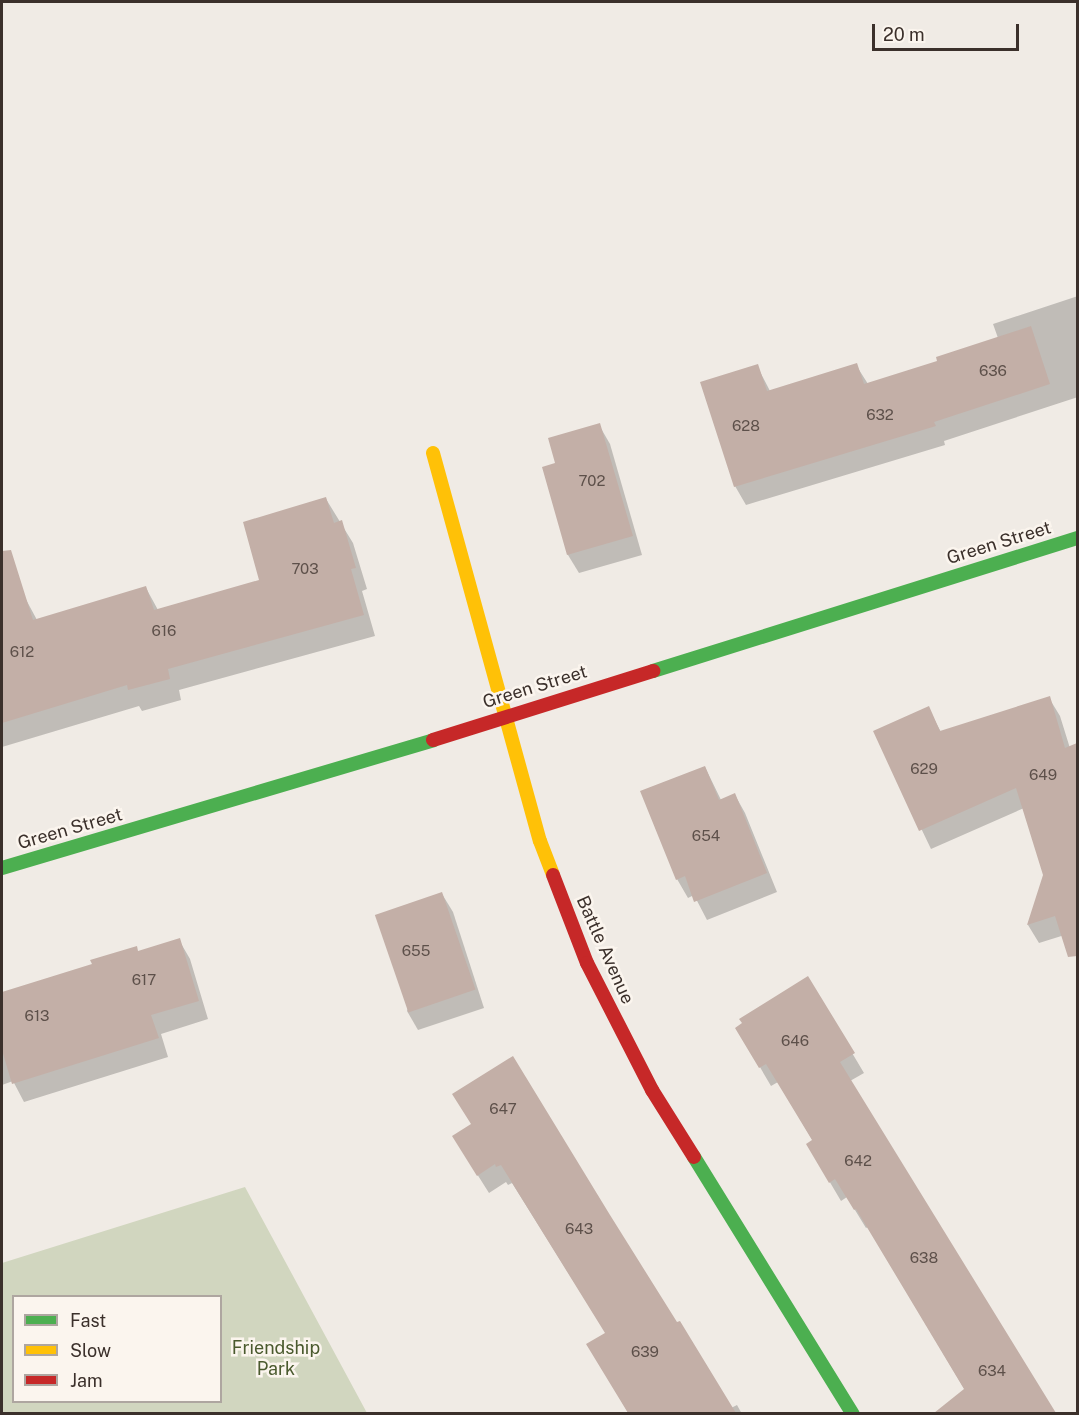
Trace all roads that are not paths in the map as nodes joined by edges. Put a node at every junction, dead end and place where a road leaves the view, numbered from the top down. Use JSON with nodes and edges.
{"nodes":[{"id":1,"x":434,"y":453,"type":"dead end"},
{"id":2,"x":1077,"y":538,"type":"edge"},
{"id":3,"x":505,"y":715,"type":"junction"},
{"id":4,"x":2,"y":868,"type":"edge"},
{"id":5,"x":853,"y":1413,"type":"edge"}],
"edges":[{"from":1,"to":3,"type":"street","name":"Battle Avenue"},
{"from":2,"to":3,"type":"street","name":"Green Street"},
{"from":3,"to":4,"type":"street","name":"Green Street"},
{"from":3,"to":5,"type":"street","name":"Battle Avenue"}]}
